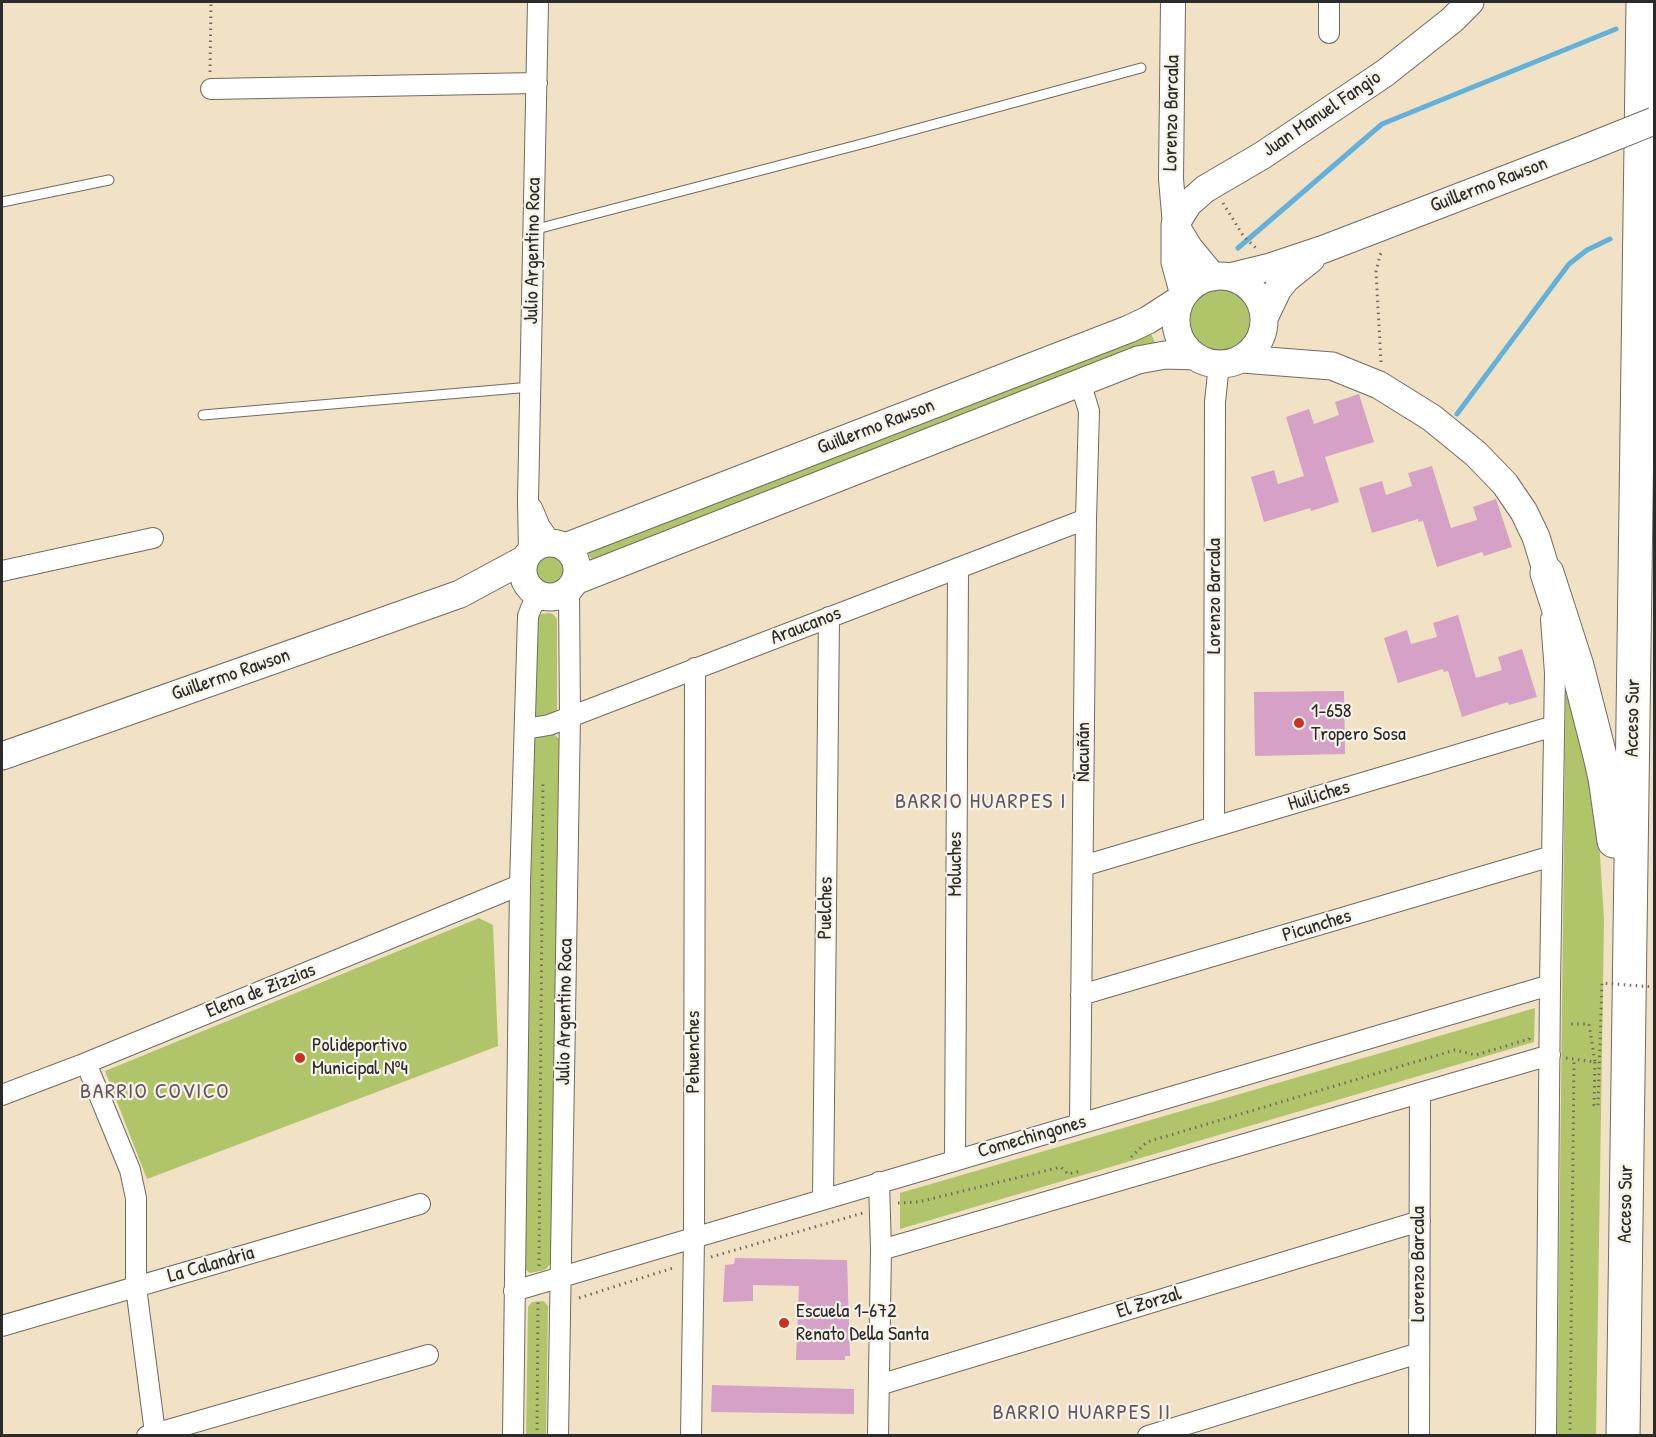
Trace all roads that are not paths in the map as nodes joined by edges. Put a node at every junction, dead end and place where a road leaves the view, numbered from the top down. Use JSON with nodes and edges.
{"nodes":[{"id":1,"x":538,"y":2,"type":"edge"},
{"id":2,"x":1173,"y":2,"type":"edge"},
{"id":3,"x":1329,"y":2,"type":"edge"},
{"id":4,"x":1470,"y":2,"type":"edge"},
{"id":5,"x":1643,"y":2,"type":"edge"},
{"id":6,"x":1329,"y":33,"type":"dead end"},
{"id":7,"x":1141,"y":68,"type":"dead end"},
{"id":8,"x":537,"y":83,"type":"junction"},
{"id":9,"x":211,"y":89,"type":"road end"},
{"id":10,"x":1654,"y":121,"type":"edge"},
{"id":11,"x":110,"y":180,"type":"dead end"},
{"id":12,"x":2,"y":202,"type":"edge"},
{"id":13,"x":1175,"y":225,"type":"junction"},
{"id":14,"x":533,"y":230,"type":"junction"},
{"id":15,"x":1324,"y":249,"type":"junction"},
{"id":16,"x":1221,"y":277,"type":"junction"},
{"id":17,"x":1183,"y":297,"type":"junction"},
{"id":18,"x":1264,"y":316,"type":"junction"},
{"id":19,"x":1219,"y":360,"type":"junction"},
{"id":20,"x":1080,"y":382,"type":"junction"},
{"id":21,"x":531,"y":387,"type":"junction"},
{"id":22,"x":203,"y":415,"type":"dead end"},
{"id":23,"x":528,"y":500,"type":"junction"},
{"id":24,"x":1086,"y":519,"type":"junction"},
{"id":25,"x":153,"y":538,"type":"dead end"},
{"id":26,"x":560,"y":545,"type":"junction"},
{"id":27,"x":958,"y":568,"type":"junction"},
{"id":28,"x":2,"y":571,"type":"edge"},
{"id":29,"x":530,"y":572,"type":"junction"},
{"id":30,"x":1547,"y":573,"type":"junction"},
{"id":31,"x":572,"y":585,"type":"junction"},
{"id":32,"x":829,"y":617,"type":"junction"},
{"id":33,"x":695,"y":668,"type":"junction"},
{"id":34,"x":570,"y":716,"type":"junction"},
{"id":35,"x":1554,"y":726,"type":"junction"},
{"id":36,"x":525,"y":729,"type":"junction"},
{"id":37,"x":2,"y":756,"type":"edge"},
{"id":38,"x":1214,"y":827,"type":"junction"},
{"id":39,"x":1552,"y":856,"type":"junction"},
{"id":40,"x":1083,"y":866,"type":"junction"},
{"id":41,"x":520,"y":885,"type":"junction"},
{"id":42,"x":1550,"y":985,"type":"junction"},
{"id":43,"x":1081,"y":995,"type":"junction"},
{"id":44,"x":1550,"y":1055,"type":"junction"},
{"id":45,"x":86,"y":1063,"type":"junction"},
{"id":46,"x":1420,"y":1093,"type":"junction"},
{"id":47,"x":2,"y":1095,"type":"edge"},
{"id":48,"x":1080,"y":1123,"type":"junction"},
{"id":49,"x":955,"y":1160,"type":"junction"},
{"id":50,"x":879,"y":1182,"type":"junction"},
{"id":51,"x":824,"y":1199,"type":"junction"},
{"id":52,"x":420,"y":1204,"type":"dead end"},
{"id":53,"x":1419,"y":1221,"type":"junction"},
{"id":54,"x":694,"y":1238,"type":"junction"},
{"id":55,"x":881,"y":1250,"type":"junction"},
{"id":56,"x":561,"y":1278,"type":"junction"},
{"id":57,"x":136,"y":1287,"type":"junction"},
{"id":58,"x":514,"y":1291,"type":"junction"},
{"id":59,"x":2,"y":1326,"type":"edge"},
{"id":60,"x":1419,"y":1353,"type":"junction"},
{"id":61,"x":428,"y":1355,"type":"dead end"},
{"id":62,"x":879,"y":1385,"type":"junction"},
{"id":63,"x":151,"y":1434,"type":"edge"},
{"id":64,"x":513,"y":1436,"type":"edge"},
{"id":65,"x":558,"y":1436,"type":"edge"},
{"id":66,"x":691,"y":1436,"type":"edge"},
{"id":67,"x":878,"y":1436,"type":"edge"},
{"id":68,"x":1148,"y":1436,"type":"edge"},
{"id":69,"x":1419,"y":1436,"type":"edge"},
{"id":70,"x":1546,"y":1436,"type":"edge"},
{"id":71,"x":1610,"y":1436,"type":"edge"},
{"id":72,"x":1623,"y":1436,"type":"edge"}],
"edges":[{"from":1,"to":8,"type":"street","name":"Julio Argentino Roca"},
{"from":2,"to":13,"type":"street","name":"Lorenzo Barcala"},
{"from":3,"to":6,"type":"street"},
{"from":4,"to":13,"type":"main road","name":"Juan Manuel Fangio"},
{"from":5,"to":72,"type":"highway","name":"Acceso Sur"},
{"from":7,"to":14,"type":"lane"},
{"from":8,"to":9,"type":"street"},
{"from":8,"to":14,"type":"street","name":"Julio Argentino Roca"},
{"from":10,"to":15,"type":"main road","name":"Guillermo Rawson","bridge":true},
{"from":11,"to":12,"type":"lane"},
{"from":13,"to":16,"type":"main road","name":"Lorenzo Barcala"},
{"from":13,"to":17,"type":"main road","name":"Lorenzo Barcala"},
{"from":14,"to":21,"type":"street","name":"Julio Argentino Roca"},
{"from":15,"to":16,"type":"main road","name":"Guillermo Rawson"},
{"from":15,"to":18,"type":"main road","name":"Guillermo Rawson"},
{"from":16,"to":17,"type":"main road"},
{"from":16,"to":18,"type":"main road"},
{"from":17,"to":19,"type":"main road"},
{"from":17,"to":26,"type":"main road","name":"Guillermo Rawson"},
{"from":18,"to":19,"type":"main road"},
{"from":19,"to":20,"type":"main road","name":"Guillermo Rawson"},
{"from":19,"to":30,"type":"main road","name":"Guillermo Rawson"},
{"from":19,"to":38,"type":"street","name":"Lorenzo Barcala"},
{"from":20,"to":24,"type":"street","name":"Ñacuñán"},
{"from":20,"to":31,"type":"main road","name":"Guillermo Rawson"},
{"from":21,"to":22,"type":"lane"},
{"from":21,"to":23,"type":"street","name":"Julio Argentino Roca"},
{"from":23,"to":26,"type":"street","name":"Julio Argentino Roca"},
{"from":23,"to":29,"type":"street","name":"Julio Argentino Roca"},
{"from":24,"to":27,"type":"street","name":"Araucanos"},
{"from":24,"to":40,"type":"street","name":"Ñacuñán"},
{"from":25,"to":28,"type":"street"},
{"from":26,"to":29,"type":"main road"},
{"from":26,"to":31,"type":"main road"},
{"from":27,"to":32,"type":"street","name":"Araucanos"},
{"from":27,"to":49,"type":"street","name":"Moluches"},
{"from":29,"to":31,"type":"main road"},
{"from":29,"to":36,"type":"street","name":"Julio Argentino Roca"},
{"from":29,"to":37,"type":"main road","name":"Guillermo Rawson"},
{"from":30,"to":35,"type":"street"},
{"from":30,"to":71,"type":"highway"},
{"from":31,"to":34,"type":"street","name":"Julio Argentino Roca"},
{"from":32,"to":33,"type":"street","name":"Araucanos"},
{"from":32,"to":51,"type":"street","name":"Puelches"},
{"from":33,"to":34,"type":"street","name":"Araucanos"},
{"from":33,"to":54,"type":"street","name":"Pehuenches"},
{"from":34,"to":36,"type":"street","name":"Araucanos"},
{"from":34,"to":56,"type":"street","name":"Julio Argentino Roca"},
{"from":35,"to":38,"type":"street","name":"Huiliches"},
{"from":35,"to":39,"type":"street"},
{"from":36,"to":41,"type":"street","name":"Julio Argentino Roca"},
{"from":38,"to":40,"type":"street","name":"Huiliches"},
{"from":39,"to":42,"type":"street"},
{"from":39,"to":43,"type":"street","name":"Picunches"},
{"from":40,"to":43,"type":"street","name":"Ñacuñán"},
{"from":41,"to":45,"type":"street","name":"Elena de Zizzias"},
{"from":41,"to":58,"type":"street","name":"Julio Argentino Roca"},
{"from":42,"to":44,"type":"street"},
{"from":42,"to":48,"type":"street","name":"Comechingones"},
{"from":43,"to":48,"type":"street","name":"Ñacuñán"},
{"from":44,"to":46,"type":"street"},
{"from":44,"to":70,"type":"street"},
{"from":45,"to":47,"type":"street","name":"Elena de Zizzias"},
{"from":45,"to":57,"type":"street"},
{"from":46,"to":53,"type":"street","name":"Lorenzo Barcala"},
{"from":46,"to":55,"type":"street"},
{"from":48,"to":49,"type":"street","name":"Comechingones"},
{"from":49,"to":50,"type":"street","name":"Comechingones"},
{"from":50,"to":51,"type":"street","name":"Comechingones"},
{"from":50,"to":55,"type":"street"},
{"from":51,"to":54,"type":"street","name":"Comechingones"},
{"from":52,"to":57,"type":"street","name":"La Calandria"},
{"from":53,"to":60,"type":"street","name":"Lorenzo Barcala"},
{"from":53,"to":62,"type":"street","name":"El Zorzal"},
{"from":54,"to":56,"type":"street","name":"Comechingones"},
{"from":54,"to":66,"type":"street","name":"Pehuenches"},
{"from":55,"to":62,"type":"street"},
{"from":56,"to":58,"type":"street","name":"Comechingones"},
{"from":56,"to":65,"type":"street","name":"Julio Argentino Roca"},
{"from":57,"to":59,"type":"street","name":"La Calandria"},
{"from":57,"to":63,"type":"street"},
{"from":58,"to":64,"type":"street","name":"Julio Argentino Roca"},
{"from":60,"to":68,"type":"street"},
{"from":60,"to":69,"type":"street","name":"Lorenzo Barcala"},
{"from":61,"to":63,"type":"street"},
{"from":62,"to":67,"type":"street"}]}
